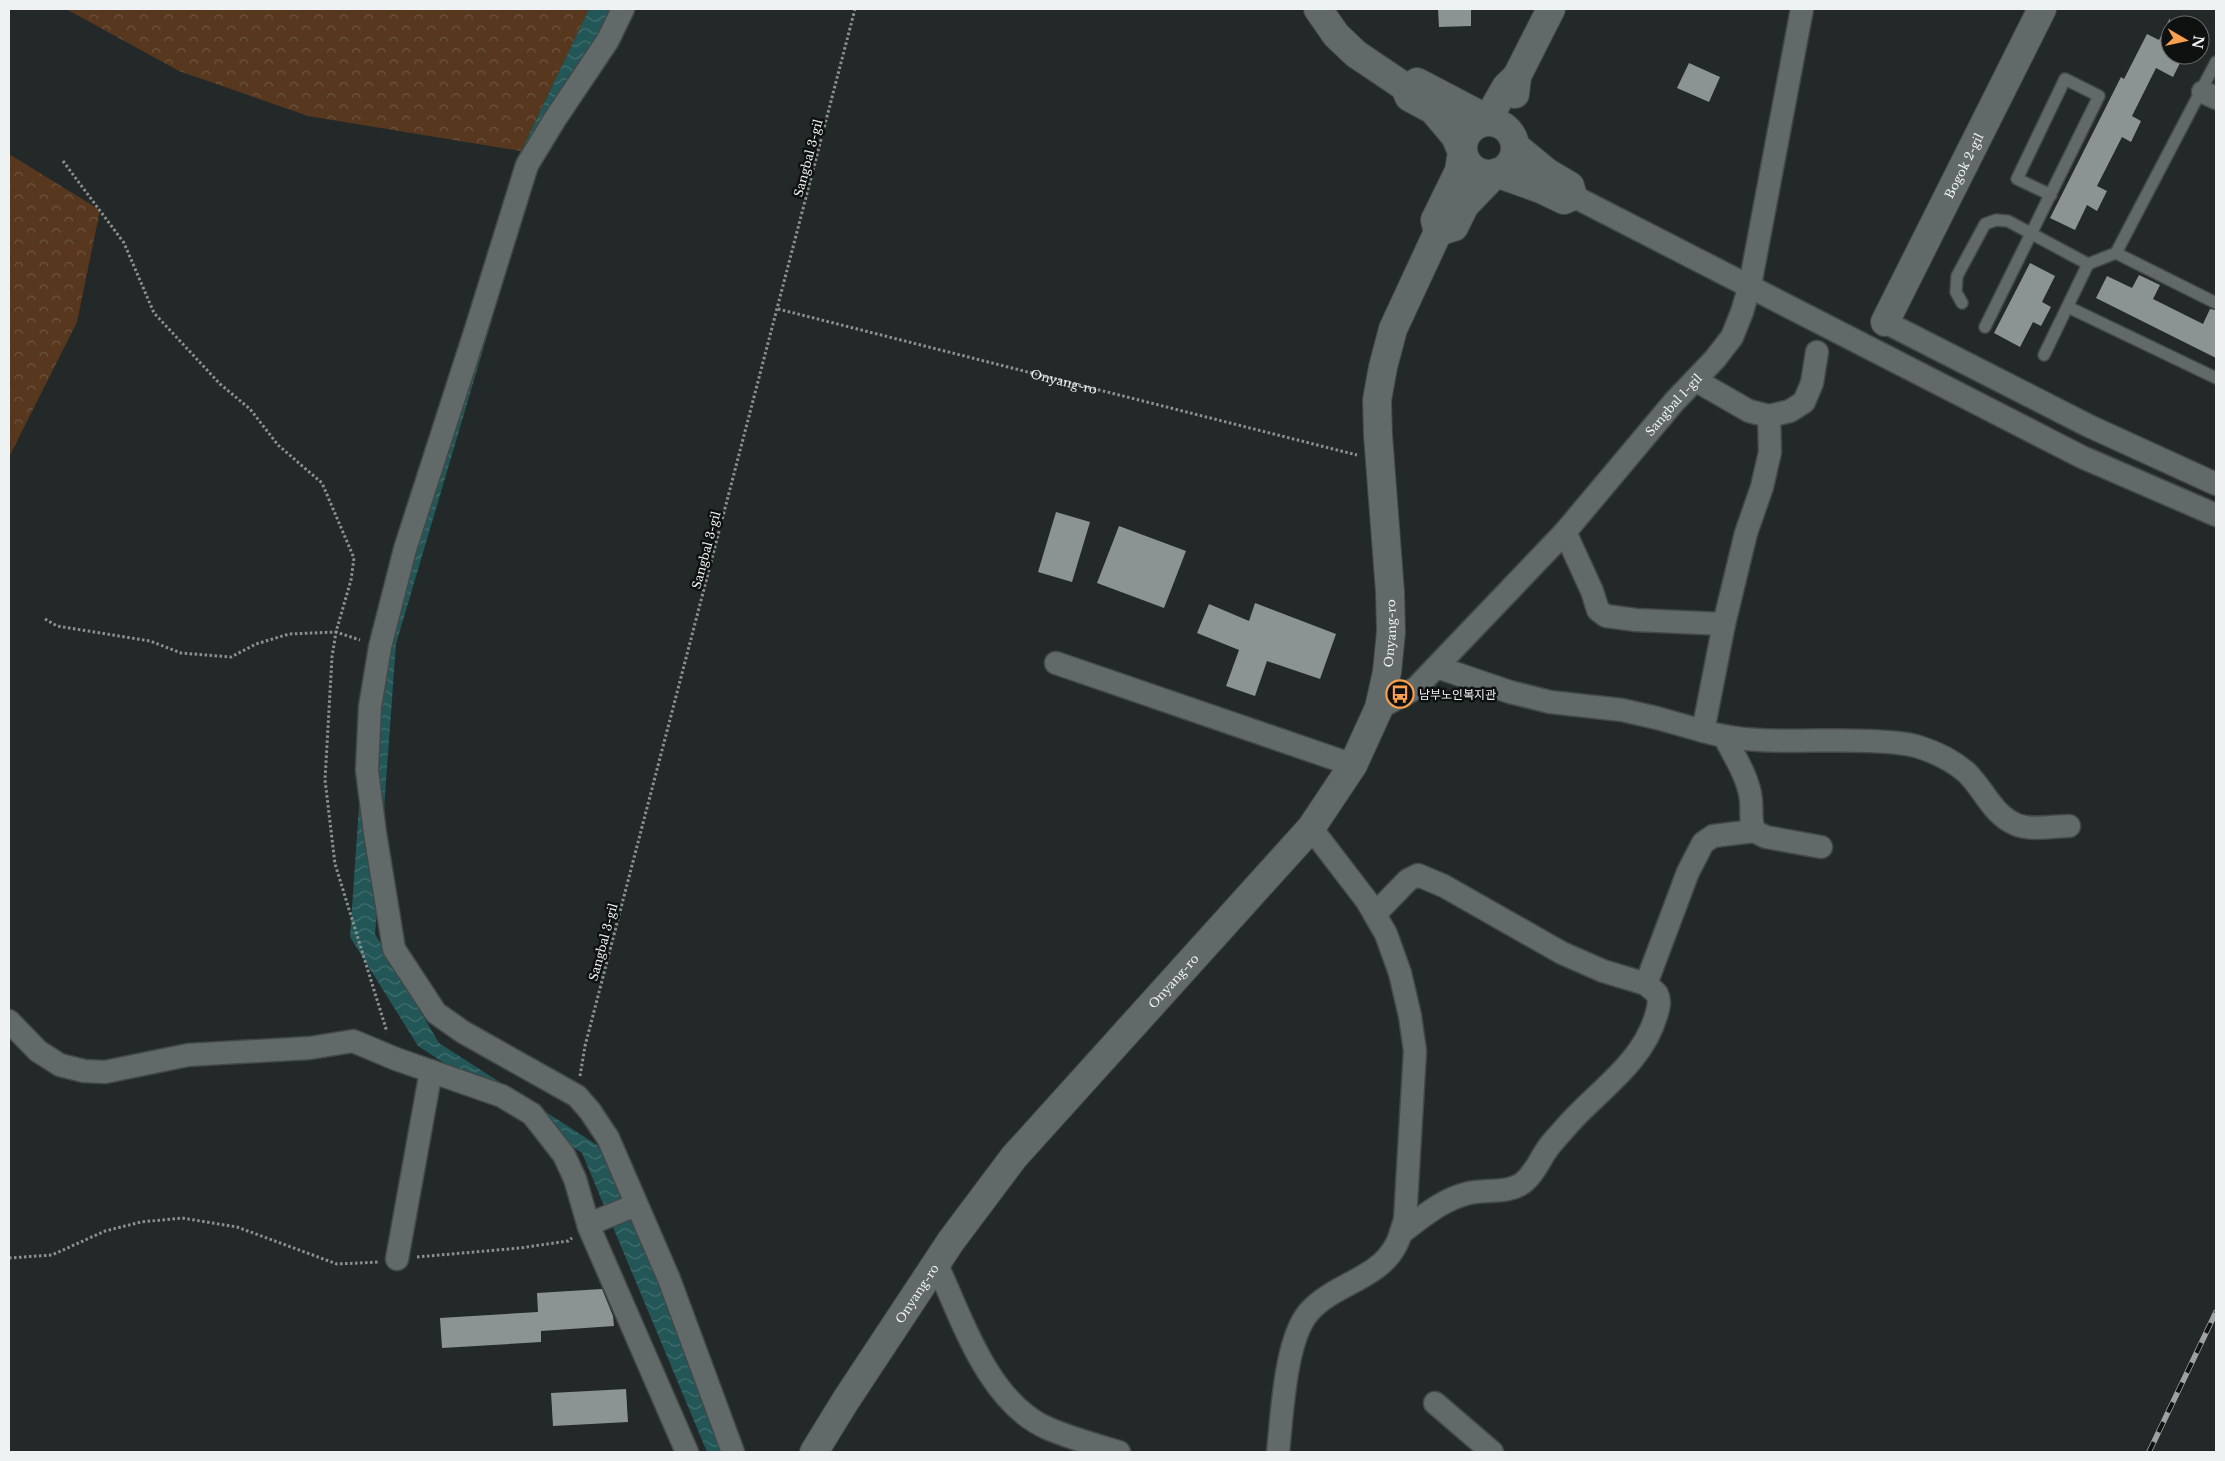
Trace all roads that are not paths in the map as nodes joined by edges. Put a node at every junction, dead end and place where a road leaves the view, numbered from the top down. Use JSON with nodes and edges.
{"nodes":[{"id":1,"x":623,"y":9,"type":"edge"},
{"id":2,"x":1318,"y":9,"type":"edge"},
{"id":3,"x":1551,"y":9,"type":"edge"},
{"id":4,"x":1802,"y":9,"type":"edge"},
{"id":5,"x":2042,"y":9,"type":"edge"},
{"id":6,"x":2216,"y":62,"type":"edge"},
{"id":7,"x":1517,"y":76,"type":"junction"},
{"id":8,"x":1405,"y":86,"type":"junction"},
{"id":9,"x":2209,"y":95,"type":"edge"},
{"id":10,"x":1452,"y":100,"type":"junction"},
{"id":11,"x":1486,"y":122,"type":"junction"},
{"id":12,"x":1514,"y":142,"type":"junction"},
{"id":13,"x":1462,"y":152,"type":"junction"},
{"id":14,"x":1496,"y":173,"type":"junction"},
{"id":15,"x":2050,"y":195,"type":"junction"},
{"id":16,"x":1573,"y":196,"type":"junction"},
{"id":17,"x":1438,"y":232,"type":"junction"},
{"id":18,"x":2032,"y":234,"type":"junction"},
{"id":19,"x":2116,"y":253,"type":"junction"},
{"id":20,"x":2088,"y":264,"type":"junction"},
{"id":21,"x":1750,"y":286,"type":"junction"},
{"id":22,"x":1962,"y":303,"type":"dead end"},
{"id":23,"x":2216,"y":303,"type":"edge"},
{"id":24,"x":2068,"y":306,"type":"junction"},
{"id":25,"x":1885,"y":322,"type":"joint"},
{"id":26,"x":1985,"y":327,"type":"dead end"},
{"id":27,"x":1816,"y":352,"type":"dead end"},
{"id":28,"x":2044,"y":355,"type":"dead end"},
{"id":29,"x":2216,"y":378,"type":"edge"},
{"id":30,"x":1695,"y":380,"type":"junction"},
{"id":31,"x":1769,"y":416,"type":"junction"},
{"id":32,"x":2216,"y":484,"type":"edge"},
{"id":33,"x":2216,"y":515,"type":"edge"},
{"id":34,"x":1566,"y":532,"type":"junction"},
{"id":35,"x":1724,"y":624,"type":"junction"},
{"id":36,"x":1056,"y":663,"type":"dead end"},
{"id":37,"x":1437,"y":666,"type":"junction"},
{"id":38,"x":1379,"y":708,"type":"junction"},
{"id":39,"x":1703,"y":731,"type":"junction"},
{"id":40,"x":1725,"y":738,"type":"junction"},
{"id":41,"x":1353,"y":765,"type":"junction"},
{"id":42,"x":2068,"y":826,"type":"dead end"},
{"id":43,"x":1311,"y":828,"type":"junction"},
{"id":44,"x":1754,"y":831,"type":"junction"},
{"id":45,"x":1821,"y":847,"type":"dead end"},
{"id":46,"x":1375,"y":914,"type":"junction"},
{"id":47,"x":1646,"y":984,"type":"junction"},
{"id":48,"x":9,"y":1022,"type":"edge"},
{"id":49,"x":431,"y":1071,"type":"junction"},
{"id":50,"x":631,"y":1206,"type":"junction"},
{"id":51,"x":594,"y":1223,"type":"junction"},
{"id":52,"x":1401,"y":1233,"type":"junction"},
{"id":53,"x":396,"y":1259,"type":"road end"},
{"id":54,"x":936,"y":1263,"type":"junction"},
{"id":55,"x":1435,"y":1403,"type":"dead end"},
{"id":56,"x":687,"y":1452,"type":"edge"},
{"id":57,"x":733,"y":1452,"type":"edge"},
{"id":58,"x":814,"y":1452,"type":"edge"},
{"id":59,"x":1119,"y":1452,"type":"edge"},
{"id":60,"x":1278,"y":1452,"type":"edge"},
{"id":61,"x":1492,"y":1452,"type":"edge"}],
"edges":[{"from":1,"to":50,"type":"street"},
{"from":2,"to":8,"type":"main road"},
{"from":3,"to":7,"type":"main road"},
{"from":4,"to":21,"type":"street","name":"Sangbal 1-gil"},
{"from":5,"to":25,"type":"main road","name":"Bogok 2-gil"},
{"from":6,"to":9,"type":"lane"},
{"from":7,"to":10,"type":"main road"},
{"from":7,"to":11,"type":"main road"},
{"from":7,"to":12,"type":"main road"},
{"from":8,"to":10,"type":"main road"},
{"from":8,"to":13,"type":"main road"},
{"from":9,"to":19,"type":"lane"},
{"from":10,"to":11,"type":"main road"},
{"from":11,"to":12,"type":"main road"},
{"from":11,"to":13,"type":"main road"},
{"from":12,"to":14,"type":"main road"},
{"from":12,"to":16,"type":"main road"},
{"from":13,"to":14,"type":"main road"},
{"from":13,"to":17,"type":"main road"},
{"from":14,"to":16,"type":"main road"},
{"from":14,"to":17,"type":"main road"},
{"from":15,"to":15,"type":"lane"},
{"from":15,"to":18,"type":"lane"},
{"from":16,"to":21,"type":"street"},
{"from":17,"to":38,"type":"main road","name":"Onyang-ro"},
{"from":18,"to":20,"type":"lane"},
{"from":18,"to":22,"type":"lane"},
{"from":18,"to":26,"type":"lane"},
{"from":19,"to":20,"type":"lane"},
{"from":19,"to":23,"type":"lane"},
{"from":20,"to":24,"type":"lane"},
{"from":21,"to":30,"type":"street","name":"Sangbal 1-gil"},
{"from":21,"to":33,"type":"street"},
{"from":24,"to":28,"type":"lane"},
{"from":24,"to":29,"type":"lane"},
{"from":25,"to":32,"type":"street"},
{"from":27,"to":31,"type":"street"},
{"from":30,"to":31,"type":"street"},
{"from":30,"to":34,"type":"street","name":"Sangbal 1-gil"},
{"from":31,"to":35,"type":"street"},
{"from":34,"to":35,"type":"street"},
{"from":34,"to":37,"type":"street","name":"Sangbal 1-gil"},
{"from":35,"to":39,"type":"street"},
{"from":36,"to":41,"type":"street"},
{"from":37,"to":38,"type":"street","name":"Sangbal 1-gil"},
{"from":37,"to":39,"type":"street"},
{"from":38,"to":41,"type":"main road","name":"Onyang-ro"},
{"from":39,"to":40,"type":"street"},
{"from":40,"to":42,"type":"street"},
{"from":40,"to":44,"type":"street"},
{"from":41,"to":43,"type":"main road","name":"Onyang-ro"},
{"from":43,"to":46,"type":"street"},
{"from":43,"to":54,"type":"main road","name":"Onyang-ro"},
{"from":44,"to":45,"type":"street"},
{"from":44,"to":47,"type":"street"},
{"from":46,"to":47,"type":"street"},
{"from":46,"to":52,"type":"street"},
{"from":47,"to":52,"type":"street"},
{"from":48,"to":49,"type":"street"},
{"from":49,"to":51,"type":"street"},
{"from":49,"to":53,"type":"street"},
{"from":50,"to":51,"type":"street"},
{"from":50,"to":57,"type":"street"},
{"from":51,"to":56,"type":"street"},
{"from":52,"to":60,"type":"street"},
{"from":54,"to":58,"type":"main road","name":"Onyang-ro"},
{"from":54,"to":59,"type":"street"},
{"from":55,"to":61,"type":"street"}]}
